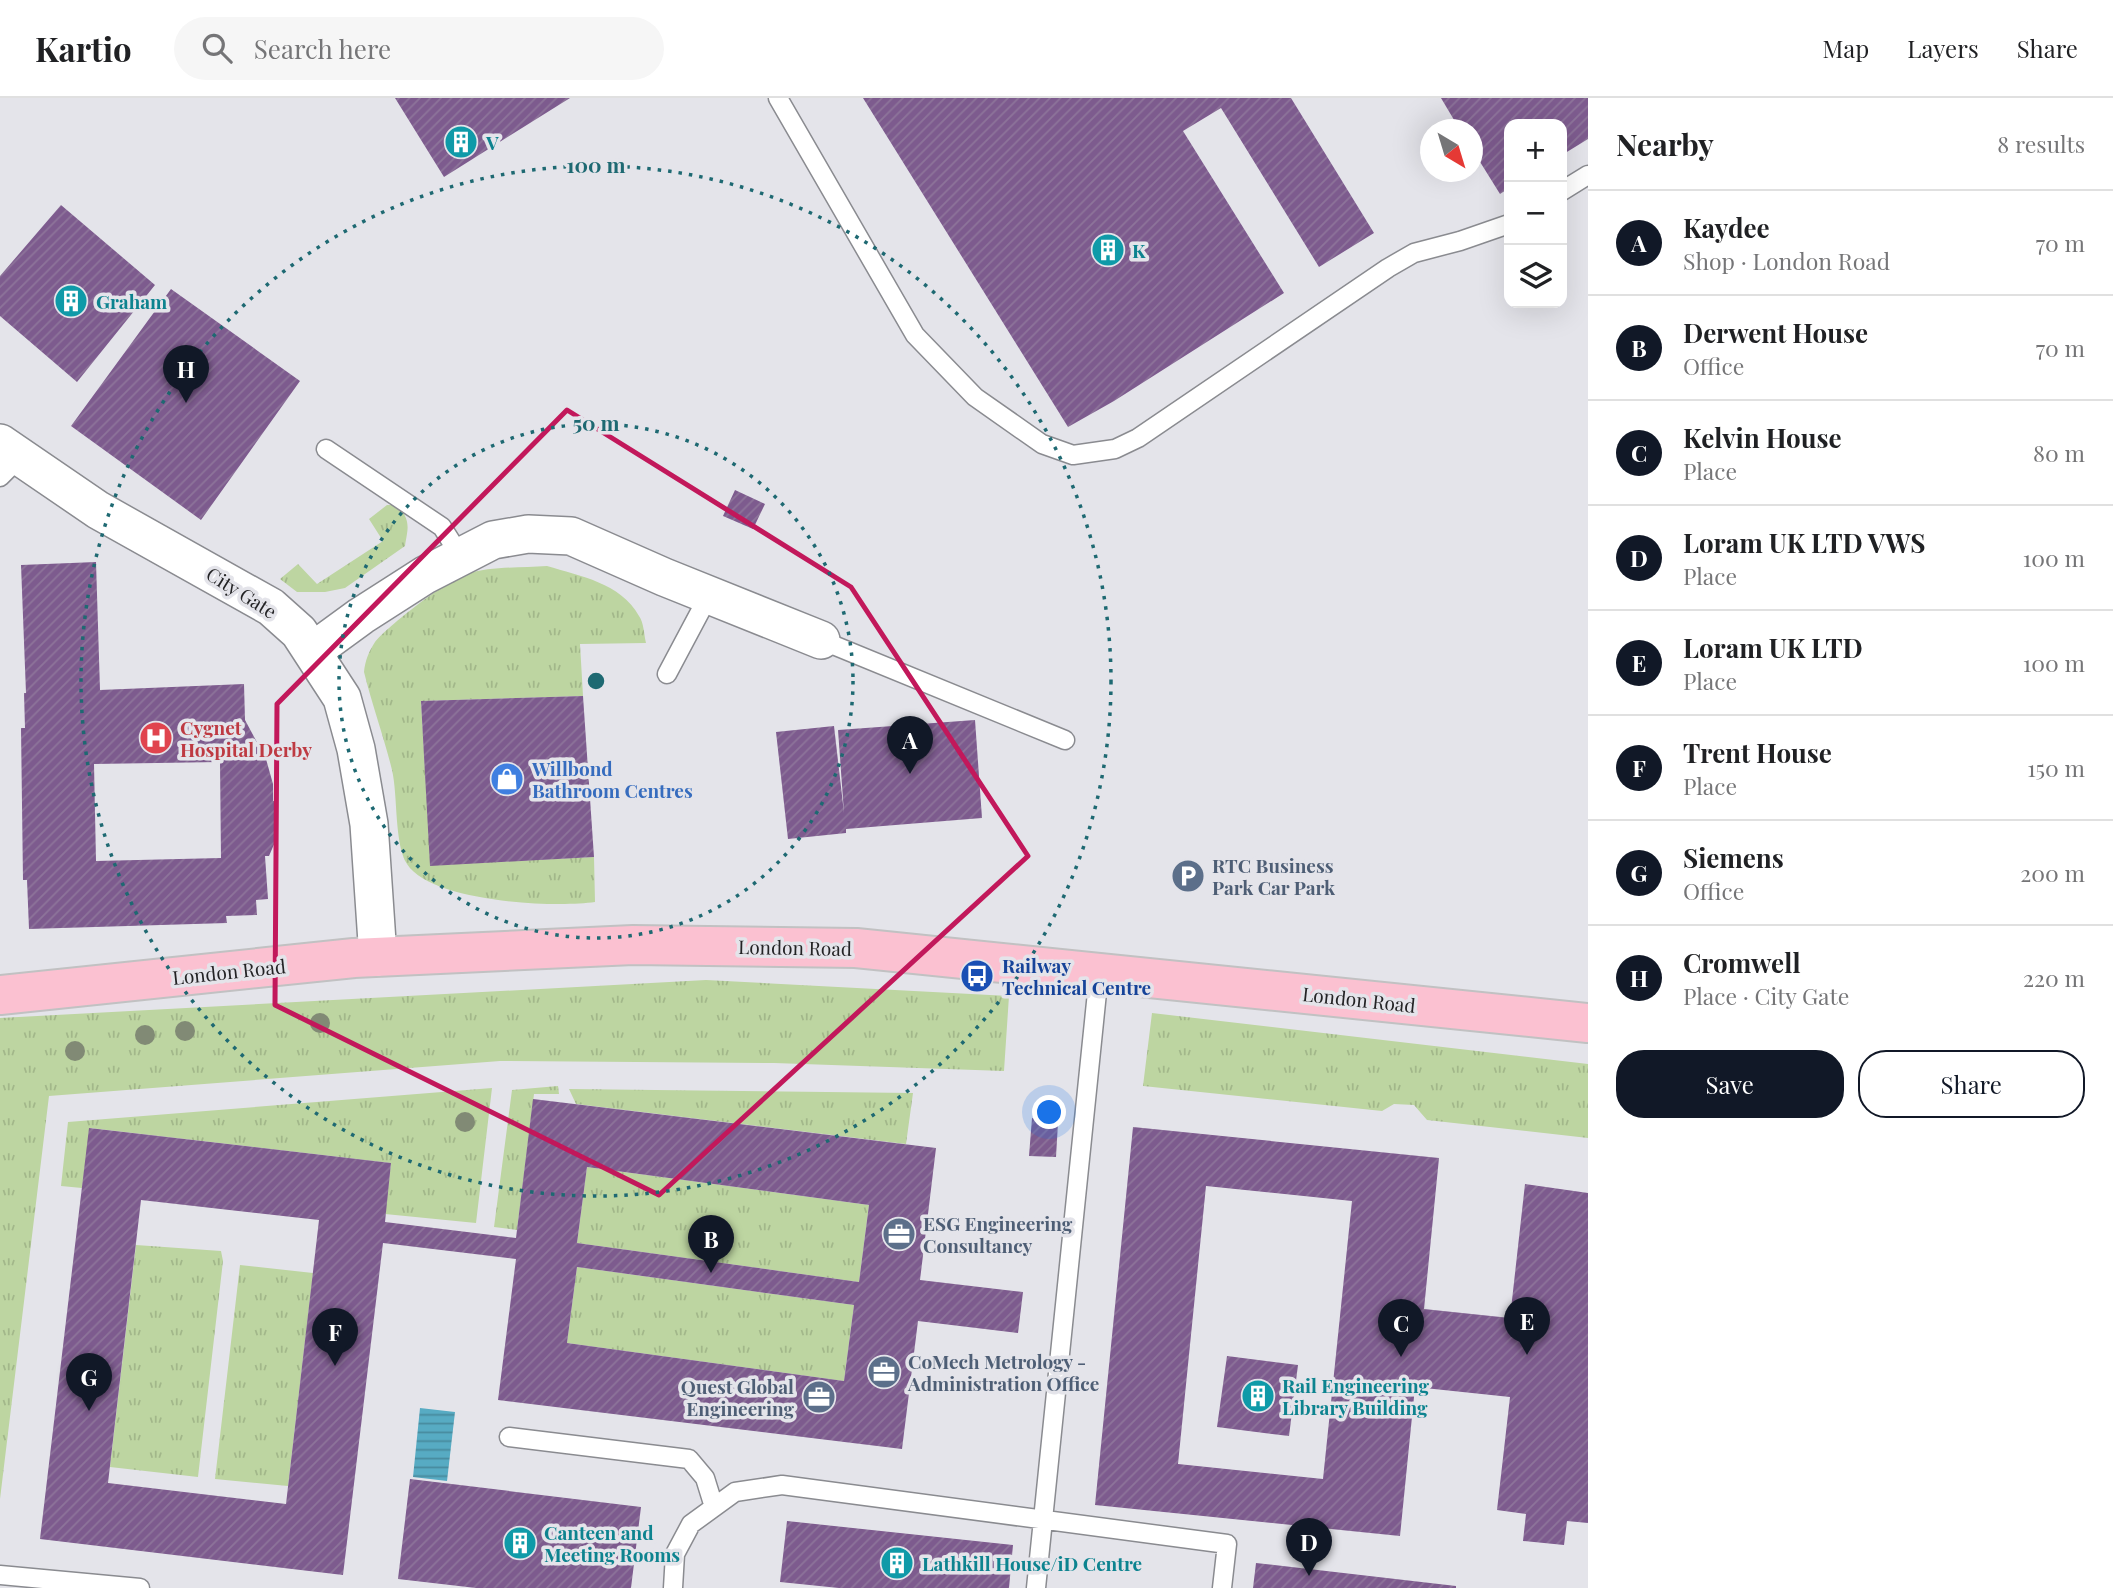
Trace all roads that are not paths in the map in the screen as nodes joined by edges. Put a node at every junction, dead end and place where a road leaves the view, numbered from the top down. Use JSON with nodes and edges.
{"nodes":[{"id":1,"x":778,"y":98,"type":"edge"},
{"id":2,"x":1588,"y":174,"type":"edge"},
{"id":3,"x":1567,"y":188,"type":"edge"},
{"id":4,"x":1504,"y":226,"type":"edge"},
{"id":5,"x":326,"y":449,"type":"dead end"},
{"id":6,"x":7,"y":459,"type":"edge"},
{"id":7,"x":461,"y":557,"type":"junction"},
{"id":8,"x":709,"y":595,"type":"junction"},
{"id":9,"x":821,"y":640,"type":"joint"},
{"id":10,"x":313,"y":651,"type":"junction"},
{"id":11,"x":667,"y":674,"type":"dead end"},
{"id":12,"x":1065,"y":740,"type":"dead end"},
{"id":13,"x":379,"y":957,"type":"junction"},
{"id":14,"x":1099,"y":973,"type":"junction"},
{"id":15,"x":0,"y":995,"type":"edge"},
{"id":16,"x":1588,"y":1023,"type":"edge"},
{"id":17,"x":509,"y":1437,"type":"dead end"},
{"id":18,"x":714,"y":1507,"type":"junction"},
{"id":19,"x":1042,"y":1520,"type":"junction"},
{"id":20,"x":0,"y":1575,"type":"edge"},
{"id":21,"x":140,"y":1588,"type":"edge"},
{"id":22,"x":673,"y":1588,"type":"edge"},
{"id":23,"x":1036,"y":1588,"type":"edge"},
{"id":24,"x":1222,"y":1588,"type":"edge"}],
"edges":[{"from":1,"to":4,"type":"lane"},
{"from":2,"to":3,"type":"lane"},
{"from":5,"to":7,"type":"lane"},
{"from":6,"to":10,"type":"street","name":"City Gate"},
{"from":7,"to":8,"type":"street"},
{"from":7,"to":10,"type":"street"},
{"from":8,"to":9,"type":"street"},
{"from":8,"to":11,"type":"lane"},
{"from":9,"to":12,"type":"lane"},
{"from":10,"to":13,"type":"street","name":"City Gate"},
{"from":13,"to":14,"type":"main road","name":"London Road"},
{"from":13,"to":15,"type":"main road","name":"London Road"},
{"from":14,"to":16,"type":"main road","name":"London Road"},
{"from":14,"to":19,"type":"lane"},
{"from":17,"to":18,"type":"lane"},
{"from":18,"to":19,"type":"lane"},
{"from":18,"to":22,"type":"lane"},
{"from":19,"to":23,"type":"lane"},
{"from":19,"to":24,"type":"lane"},
{"from":20,"to":21,"type":"lane"}]}
